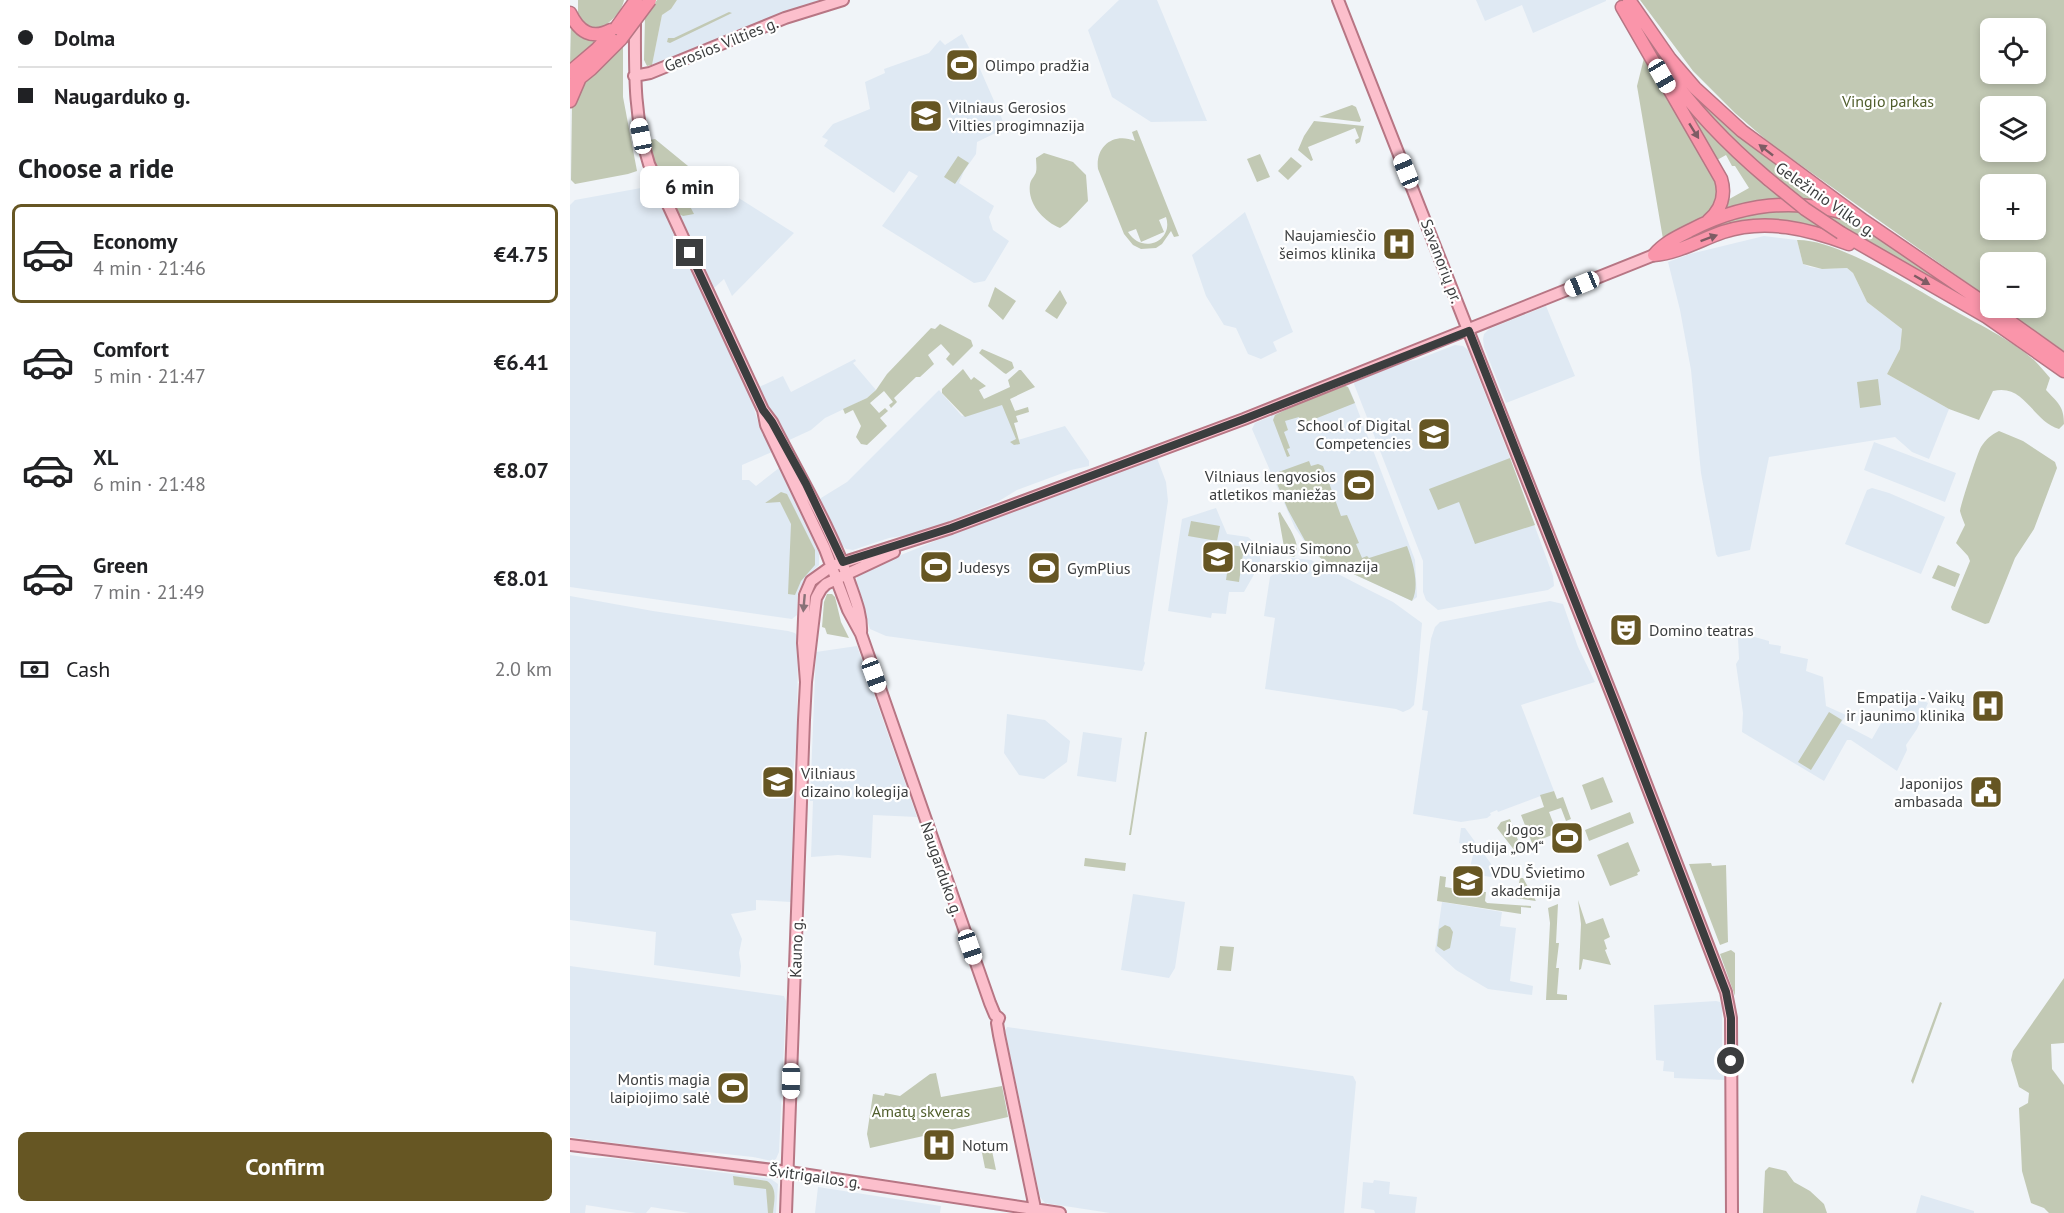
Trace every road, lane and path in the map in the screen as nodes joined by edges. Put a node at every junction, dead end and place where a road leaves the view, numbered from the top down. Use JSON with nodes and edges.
{"nodes":[{"id":1,"x":636,"y":0,"type":"edge"},
{"id":2,"x":650,"y":0,"type":"edge"},
{"id":3,"x":843,"y":0,"type":"edge"},
{"id":4,"x":1338,"y":0,"type":"edge"},
{"id":5,"x":1623,"y":2,"type":"edge"},
{"id":6,"x":570,"y":13,"type":"edge"},
{"id":7,"x":618,"y":34,"type":"junction"},
{"id":8,"x":634,"y":76,"type":"junction"},
{"id":9,"x":573,"y":79,"type":"edge"},
{"id":10,"x":570,"y":101,"type":"edge"},
{"id":11,"x":1864,"y":220,"type":"junction"},
{"id":12,"x":1708,"y":221,"type":"junction"},
{"id":13,"x":1873,"y":252,"type":"junction"},
{"id":14,"x":1654,"y":255,"type":"junction"},
{"id":15,"x":1980,"y":299,"type":"edge"},
{"id":16,"x":2006,"y":318,"type":"edge"},
{"id":17,"x":1469,"y":331,"type":"junction"},
{"id":18,"x":2064,"y":360,"type":"edge"},
{"id":19,"x":2064,"y":371,"type":"edge"},
{"id":20,"x":925,"y":537,"type":"junction"},
{"id":21,"x":837,"y":564,"type":"junction"},
{"id":22,"x":842,"y":576,"type":"junction"},
{"id":23,"x":806,"y":682,"type":"junction"},
{"id":24,"x":570,"y":1145,"type":"edge"},
{"id":25,"x":789,"y":1172,"type":"junction"},
{"id":26,"x":1035,"y":1211,"type":"edge"},
{"id":27,"x":786,"y":1213,"type":"edge"},
{"id":28,"x":1060,"y":1213,"type":"edge"},
{"id":29,"x":1732,"y":1213,"type":"edge"}],
"edges":[{"from":1,"to":7,"type":"highway","bridge":true},
{"from":1,"to":8,"type":"main road","name":"Naugarduko g."},
{"from":2,"to":7,"type":"highway","bridge":true},
{"from":3,"to":8,"type":"main road","name":"Gerosios Vilties g."},
{"from":4,"to":17,"type":"main road","name":"Savanorių pr."},
{"from":11,"to":5,"type":"highway","name":"Geležinio Vilko g.","one_way":true},
{"from":5,"to":12,"type":"highway","one_way":true},
{"from":5,"to":13,"type":"highway","name":"Geležinio Vilko g.","bridge":true},
{"from":6,"to":7,"type":"highway"},
{"from":7,"to":9,"type":"highway"},
{"from":8,"to":21,"type":"main road","name":"Naugarduko g."},
{"from":9,"to":10,"type":"highway"},
{"from":11,"to":12,"type":"highway"},
{"from":11,"to":15,"type":"highway","name":"Geležinio Vilko g."},
{"from":12,"to":14,"type":"highway"},
{"from":14,"to":13,"type":"highway","one_way":true},
{"from":13,"to":19,"type":"highway","name":"Geležinio Vilko g.","one_way":true},
{"from":14,"to":17,"type":"main road"},
{"from":16,"to":18,"type":"highway","name":"Geležinio Vilko g."},
{"from":17,"to":20,"type":"main road"},
{"from":17,"to":29,"type":"main road","name":"Savanorių pr."},
{"from":20,"to":21,"type":"main road"},
{"from":20,"to":22,"type":"main road","name":"Kauno g."},
{"from":21,"to":22,"type":"main road","name":"Naugarduko g."},
{"from":21,"to":23,"type":"main road","name":"Kauno g.","one_way":true},
{"from":22,"to":23,"type":"main road","name":"Kauno g."},
{"from":22,"to":26,"type":"main road","name":"Naugarduko g."},
{"from":23,"to":25,"type":"main road","name":"Kauno g."},
{"from":24,"to":25,"type":"main road","name":"Švitrigailos g."},
{"from":25,"to":26,"type":"main road","name":"Švitrigailos g."},
{"from":25,"to":27,"type":"main road","name":"Kauno g."},
{"from":26,"to":28,"type":"main road","name":"Švitrigailos g."}]}
